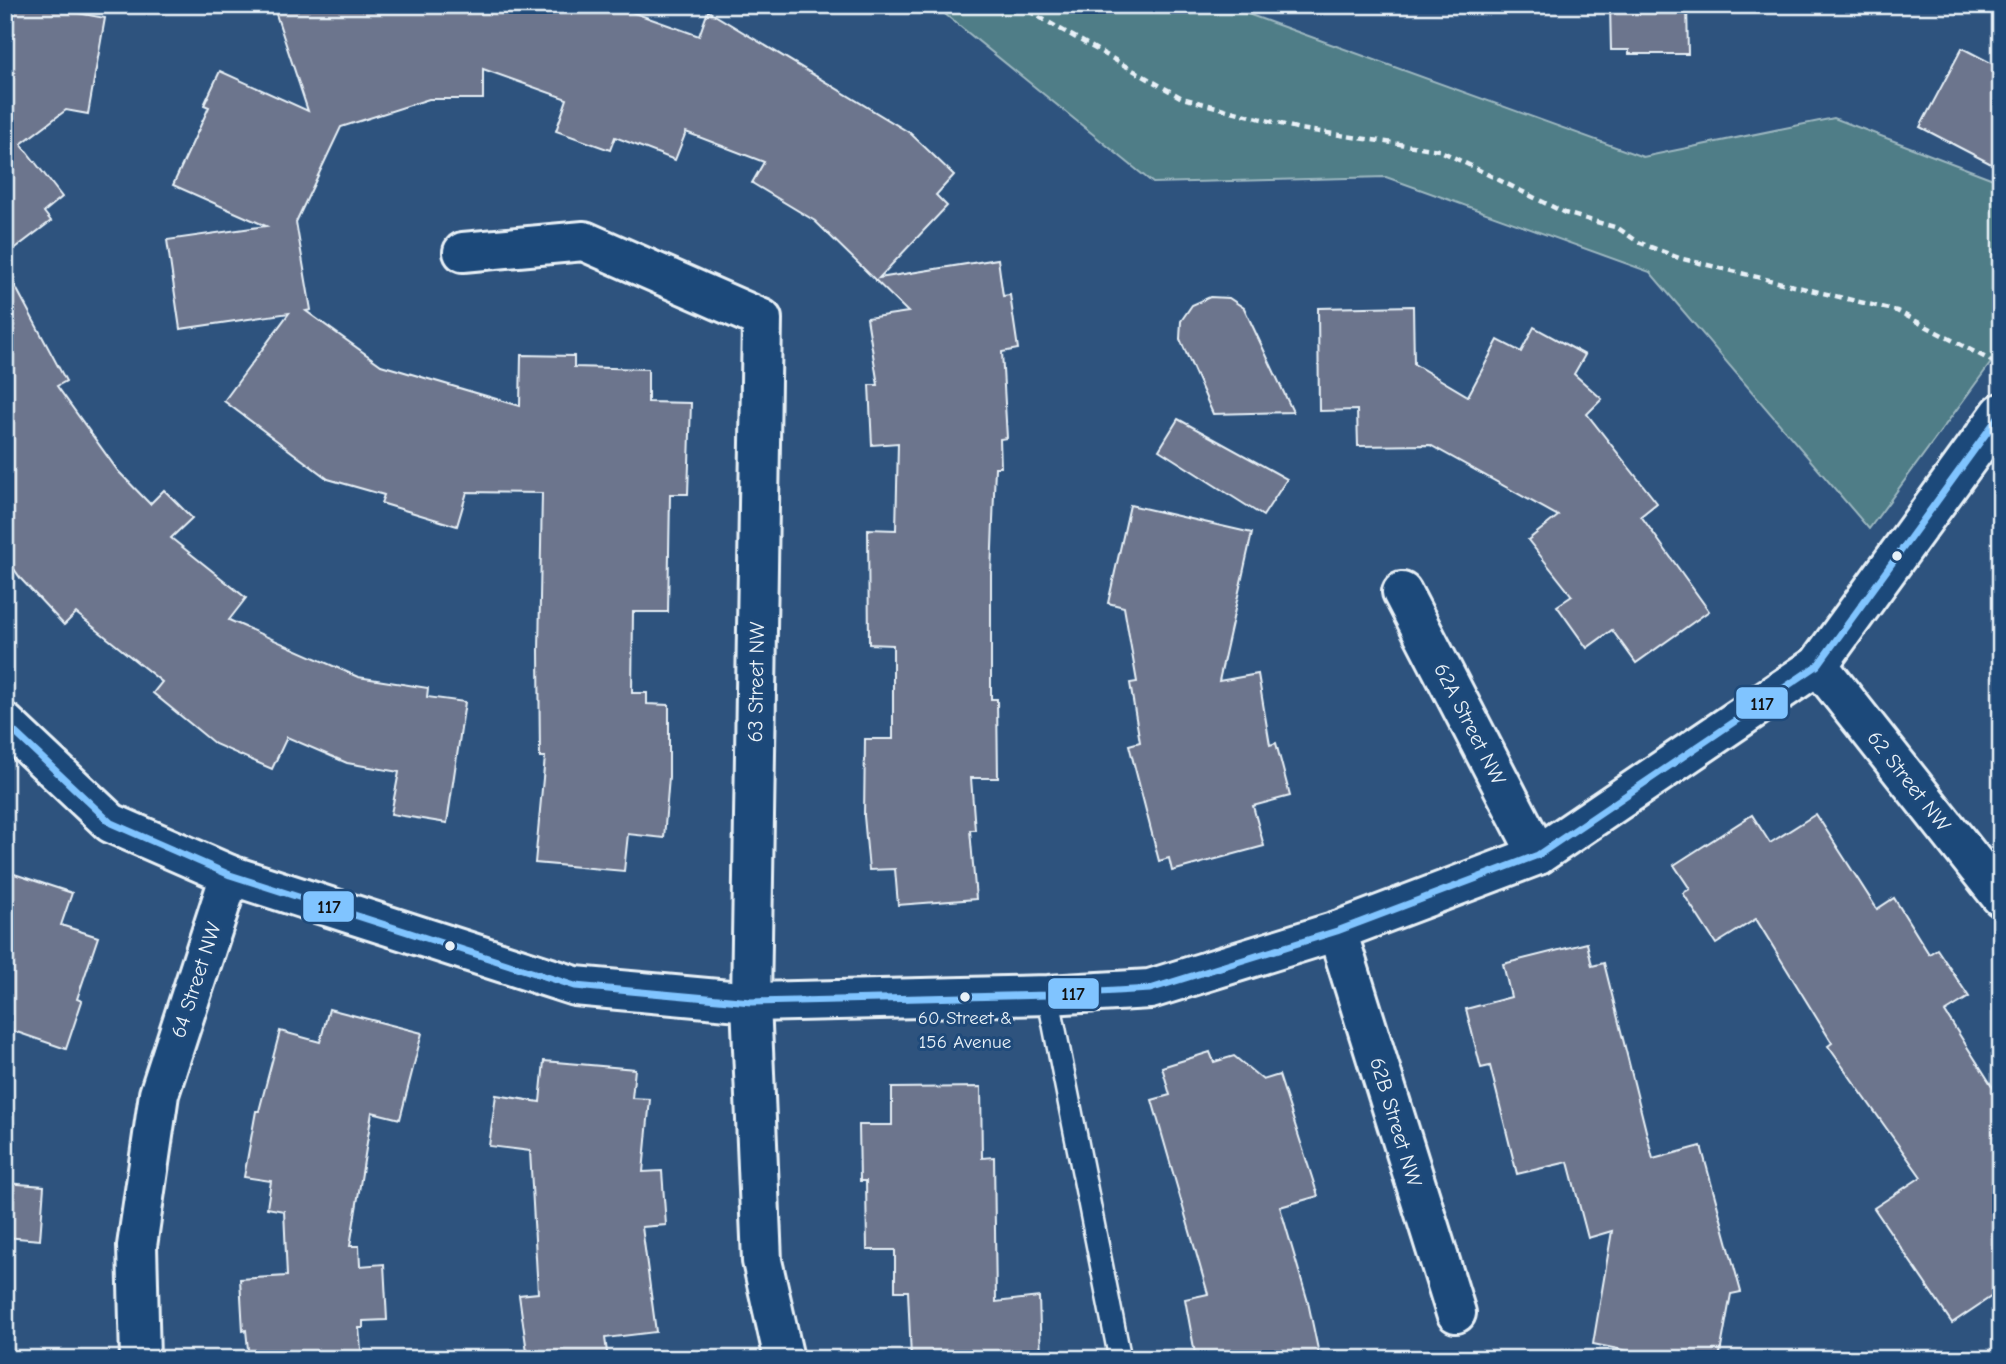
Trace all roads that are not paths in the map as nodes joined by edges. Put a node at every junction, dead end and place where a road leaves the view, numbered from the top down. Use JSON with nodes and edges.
{"nodes":[{"id":1,"x":463,"y":252,"type":"dead end"},
{"id":2,"x":2001,"y":413,"type":"edge"},
{"id":3,"x":1402,"y":592,"type":"dead end"},
{"id":4,"x":1818,"y":665,"type":"junction"},
{"id":5,"x":5,"y":723,"type":"edge"},
{"id":6,"x":1538,"y":855,"type":"junction"},
{"id":7,"x":230,"y":876,"type":"junction"},
{"id":8,"x":2001,"y":897,"type":"edge"},
{"id":9,"x":1337,"y":931,"type":"junction"},
{"id":10,"x":1048,"y":995,"type":"junction"},
{"id":11,"x":751,"y":1002,"type":"junction"},
{"id":12,"x":1456,"y":1313,"type":"dead end"},
{"id":13,"x":140,"y":1359,"type":"edge"},
{"id":14,"x":784,"y":1359,"type":"edge"},
{"id":15,"x":1120,"y":1359,"type":"edge"}],
"edges":[{"from":1,"to":11,"type":"street","name":"63 Street NW"},
{"from":2,"to":4,"type":"street"},
{"from":3,"to":6,"type":"street","name":"62A Street NW"},
{"from":4,"to":6,"type":"street"},
{"from":4,"to":8,"type":"street","name":"62 Street NW"},
{"from":5,"to":7,"type":"street"},
{"from":6,"to":9,"type":"street"},
{"from":7,"to":11,"type":"street"},
{"from":7,"to":13,"type":"street","name":"64 Street NW"},
{"from":9,"to":10,"type":"street"},
{"from":9,"to":12,"type":"street","name":"62B Street NW"},
{"from":10,"to":11,"type":"street"},
{"from":10,"to":15,"type":"lane"},
{"from":11,"to":14,"type":"street","name":"63 Street NW"}]}
